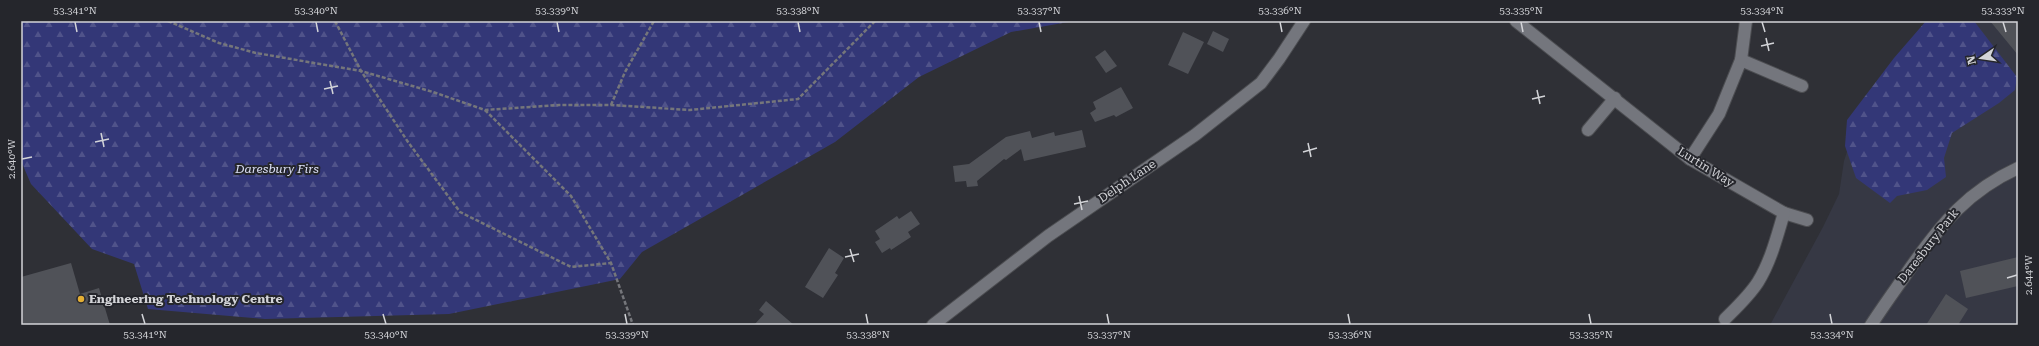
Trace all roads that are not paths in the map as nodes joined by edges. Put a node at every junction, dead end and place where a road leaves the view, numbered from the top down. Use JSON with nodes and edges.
{"nodes":[{"id":1,"x":1304,"y":21,"type":"edge"},
{"id":2,"x":1516,"y":21,"type":"edge"},
{"id":3,"x":1746,"y":21,"type":"edge"},
{"id":4,"x":1741,"y":60,"type":"junction"},
{"id":5,"x":1802,"y":86,"type":"dead end"},
{"id":6,"x":1614,"y":98,"type":"junction"},
{"id":7,"x":1588,"y":130,"type":"dead end"},
{"id":8,"x":1690,"y":160,"type":"junction"},
{"id":9,"x":2018,"y":168,"type":"edge"},
{"id":10,"x":1784,"y":213,"type":"junction"},
{"id":11,"x":1807,"y":220,"type":"dead end"},
{"id":12,"x":1725,"y":319,"type":"dead end"},
{"id":13,"x":933,"y":325,"type":"edge"},
{"id":14,"x":1871,"y":325,"type":"edge"}],
"edges":[{"from":1,"to":13,"type":"street","name":"Delph Lane"},
{"from":2,"to":6,"type":"street","name":"Lurtin Way"},
{"from":3,"to":4,"type":"street"},
{"from":4,"to":5,"type":"street"},
{"from":4,"to":8,"type":"street"},
{"from":6,"to":7,"type":"street"},
{"from":6,"to":8,"type":"street","name":"Lurtin Way"},
{"from":8,"to":10,"type":"street","name":"Lurtin Way"},
{"from":9,"to":14,"type":"street","name":"Daresbury Park"},
{"from":10,"to":11,"type":"street","name":"Lurtin Way"},
{"from":10,"to":12,"type":"street"}]}
